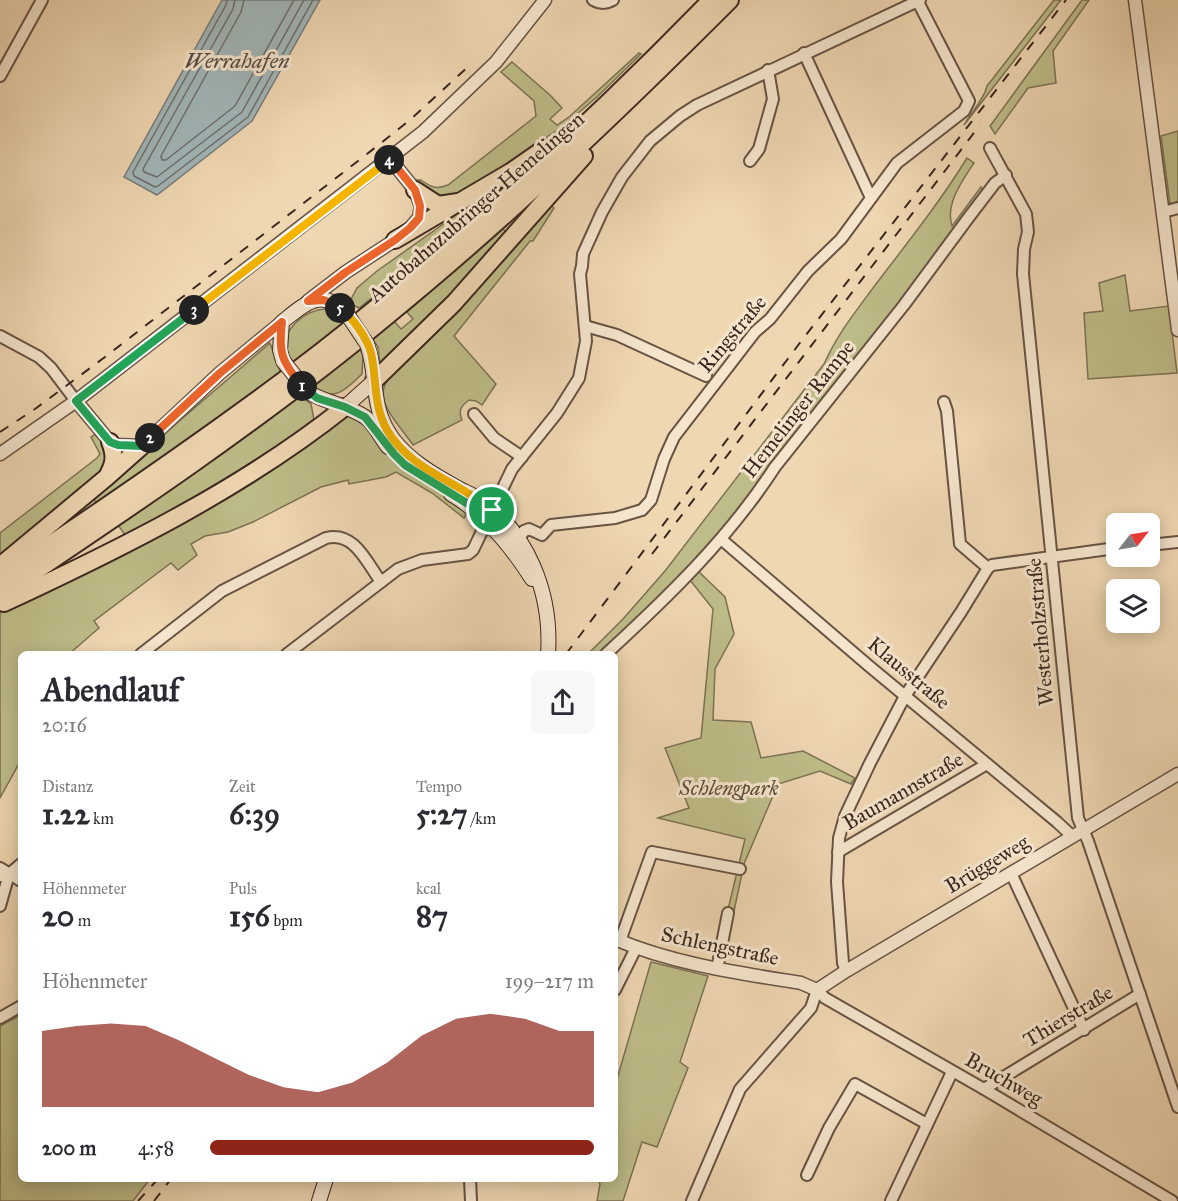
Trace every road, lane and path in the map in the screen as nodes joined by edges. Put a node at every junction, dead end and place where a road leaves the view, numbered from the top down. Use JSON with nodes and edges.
{"nodes":[{"id":1,"x":42,"y":0,"type":"edge"},
{"id":2,"x":545,"y":0,"type":"edge"},
{"id":3,"x":593,"y":0,"type":"edge"},
{"id":4,"x":613,"y":0,"type":"edge"},
{"id":5,"x":711,"y":0,"type":"edge"},
{"id":6,"x":730,"y":0,"type":"edge"},
{"id":7,"x":918,"y":0,"type":"edge"},
{"id":8,"x":1139,"y":2,"type":"edge"},
{"id":9,"x":804,"y":53,"type":"junction"},
{"id":10,"x":768,"y":70,"type":"junction"},
{"id":11,"x":0,"y":76,"type":"edge"},
{"id":12,"x":637,"y":93,"type":"junction"},
{"id":13,"x":598,"y":110,"type":"junction"},
{"id":14,"x":990,"y":148,"type":"dead end"},
{"id":15,"x":390,"y":159,"type":"junction"},
{"id":16,"x":750,"y":161,"type":"dead end"},
{"id":17,"x":1006,"y":175,"type":"junction"},
{"id":18,"x":415,"y":190,"type":"junction"},
{"id":19,"x":871,"y":198,"type":"junction"},
{"id":20,"x":464,"y":200,"type":"junction"},
{"id":21,"x":1178,"y":208,"type":"edge"},
{"id":22,"x":1163,"y":212,"type":"junction"},
{"id":23,"x":395,"y":240,"type":"junction"},
{"id":24,"x":1174,"y":278,"type":"edge"},
{"id":25,"x":308,"y":301,"type":"junction"},
{"id":26,"x":282,"y":322,"type":"junction"},
{"id":27,"x":585,"y":326,"type":"junction"},
{"id":28,"x":1178,"y":330,"type":"edge"},
{"id":29,"x":0,"y":336,"type":"edge"},
{"id":30,"x":706,"y":376,"type":"dead end"},
{"id":31,"x":374,"y":381,"type":"junction"},
{"id":32,"x":76,"y":401,"type":"junction"},
{"id":33,"x":944,"y":402,"type":"dead end"},
{"id":34,"x":345,"y":407,"type":"junction"},
{"id":35,"x":474,"y":414,"type":"dead end"},
{"id":36,"x":110,"y":442,"type":"junction"},
{"id":37,"x":142,"y":446,"type":"junction"},
{"id":38,"x":0,"y":453,"type":"edge"},
{"id":39,"x":522,"y":457,"type":"junction"},
{"id":40,"x":107,"y":477,"type":"junction"},
{"id":41,"x":489,"y":516,"type":"junction"},
{"id":42,"x":519,"y":539,"type":"junction"},
{"id":43,"x":721,"y":539,"type":"junction"},
{"id":44,"x":1178,"y":542,"type":"edge"},
{"id":45,"x":1160,"y":544,"type":"edge"},
{"id":46,"x":1106,"y":549,"type":"edge"},
{"id":47,"x":1052,"y":557,"type":"junction"},
{"id":48,"x":0,"y":566,"type":"edge"},
{"id":49,"x":988,"y":568,"type":"junction"},
{"id":50,"x":0,"y":578,"type":"edge"},
{"id":51,"x":381,"y":582,"type":"junction"},
{"id":52,"x":0,"y":595,"type":"edge"},
{"id":53,"x":0,"y":604,"type":"edge"},
{"id":54,"x":546,"y":604,"type":"junction"},
{"id":55,"x":145,"y":651,"type":"edge"},
{"id":56,"x":291,"y":651,"type":"edge"},
{"id":57,"x":548,"y":651,"type":"edge"},
{"id":58,"x":609,"y":651,"type":"edge"},
{"id":59,"x":905,"y":696,"type":"junction"},
{"id":60,"x":987,"y":764,"type":"junction"},
{"id":61,"x":1178,"y":774,"type":"edge"},
{"id":62,"x":1077,"y":833,"type":"junction"},
{"id":63,"x":838,"y":852,"type":"junction"},
{"id":64,"x":18,"y":866,"type":"edge"},
{"id":65,"x":740,"y":869,"type":"dead end"},
{"id":66,"x":3,"y":873,"type":"edge"},
{"id":67,"x":1011,"y":873,"type":"junction"},
{"id":68,"x":18,"y":880,"type":"edge"},
{"id":69,"x":0,"y":906,"type":"edge"},
{"id":70,"x":728,"y":913,"type":"dead end"},
{"id":71,"x":618,"y":940,"type":"edge"},
{"id":72,"x":636,"y":948,"type":"junction"},
{"id":73,"x":717,"y":969,"type":"junction"},
{"id":74,"x":846,"y":971,"type":"junction"},
{"id":75,"x":618,"y":986,"type":"edge"},
{"id":76,"x":817,"y":990,"type":"junction"},
{"id":77,"x":1140,"y":994,"type":"junction"},
{"id":78,"x":18,"y":1008,"type":"edge"},
{"id":79,"x":0,"y":1017,"type":"edge"},
{"id":80,"x":1084,"y":1030,"type":"junction"},
{"id":81,"x":952,"y":1072,"type":"junction"},
{"id":82,"x":984,"y":1089,"type":"junction"},
{"id":83,"x":1178,"y":1107,"type":"edge"},
{"id":84,"x":927,"y":1124,"type":"junction"},
{"id":85,"x":807,"y":1175,"type":"dead end"},
{"id":86,"x":325,"y":1182,"type":"edge"},
{"id":87,"x":470,"y":1182,"type":"edge"},
{"id":88,"x":319,"y":1201,"type":"edge"},
{"id":89,"x":471,"y":1201,"type":"edge"},
{"id":90,"x":692,"y":1201,"type":"edge"},
{"id":91,"x":891,"y":1201,"type":"edge"},
{"id":92,"x":1172,"y":1201,"type":"edge"}],
"edges":[{"from":1,"to":11,"type":"street"},
{"from":2,"to":15,"type":"street"},
{"from":3,"to":4,"type":"street"},
{"from":5,"to":13,"type":"highway","name":"Autobahnzubringer Hemelingen"},
{"from":6,"to":12,"type":"highway","name":"Autobahnzubringer Hemelingen"},
{"from":7,"to":9,"type":"street"},
{"from":7,"to":19,"type":"street","name":"Ringstraße"},
{"from":8,"to":22,"type":"street"},
{"from":9,"to":10,"type":"street"},
{"from":9,"to":19,"type":"street"},
{"from":10,"to":16,"type":"street"},
{"from":10,"to":27,"type":"street"},
{"from":12,"to":31,"type":"highway"},
{"from":12,"to":52,"type":"highway","name":"Autobahnzubringer Hemelingen"},
{"from":13,"to":20,"type":"highway"},
{"from":13,"to":50,"type":"highway","name":"Autobahnzubringer Hemelingen"},
{"from":14,"to":17,"type":"street","name":"Westerholzstraße"},
{"from":15,"to":18,"type":"street"},
{"from":15,"to":32,"type":"street"},
{"from":17,"to":43,"type":"street","name":"Hemelinger Rampe"},
{"from":17,"to":47,"type":"street","name":"Westerholzstraße"},
{"from":18,"to":20,"type":"highway"},
{"from":18,"to":23,"type":"street"},
{"from":19,"to":42,"type":"street","name":"Ringstraße"},
{"from":20,"to":23,"type":"highway"},
{"from":21,"to":22,"type":"street"},
{"from":22,"to":24,"type":"street"},
{"from":23,"to":25,"type":"street"},
{"from":24,"to":28,"type":"street"},
{"from":25,"to":26,"type":"main road"},
{"from":25,"to":31,"type":"main road","bridge":true},
{"from":26,"to":34,"type":"main road","bridge":true},
{"from":26,"to":37,"type":"street"},
{"from":27,"to":30,"type":"street"},
{"from":27,"to":39,"type":"street"},
{"from":29,"to":32,"type":"street"},
{"from":31,"to":34,"type":"main road"},
{"from":31,"to":41,"type":"main road"},
{"from":32,"to":36,"type":"street"},
{"from":32,"to":38,"type":"street"},
{"from":33,"to":49,"type":"street"},
{"from":34,"to":41,"type":"main road"},
{"from":34,"to":53,"type":"highway"},
{"from":35,"to":39,"type":"street"},
{"from":36,"to":37,"type":"street"},
{"from":36,"to":40,"type":"highway"},
{"from":37,"to":40,"type":"highway"},
{"from":39,"to":41,"type":"street"},
{"from":40,"to":48,"type":"highway"},
{"from":41,"to":42,"type":"main road"},
{"from":41,"to":51,"type":"street"},
{"from":41,"to":54,"type":"main road"},
{"from":42,"to":54,"type":"main road"},
{"from":43,"to":58,"type":"street","name":"Hemelinger Rampe"},
{"from":43,"to":59,"type":"street","name":"Klausstraße"},
{"from":44,"to":45,"type":"street"},
{"from":46,"to":47,"type":"street"},
{"from":47,"to":49,"type":"street"},
{"from":47,"to":62,"type":"street","name":"Westerholzstraße"},
{"from":49,"to":59,"type":"street"},
{"from":51,"to":55,"type":"street"},
{"from":51,"to":56,"type":"street"},
{"from":54,"to":57,"type":"main road"},
{"from":59,"to":60,"type":"street","name":"Klausstraße"},
{"from":59,"to":63,"type":"street"},
{"from":60,"to":62,"type":"street","name":"Klausstraße"},
{"from":60,"to":63,"type":"street","name":"Baumannstraße"},
{"from":61,"to":62,"type":"street","name":"Brüggeweg"},
{"from":62,"to":67,"type":"street","name":"Brüggeweg"},
{"from":62,"to":77,"type":"street","name":"Westerholzstraße"},
{"from":63,"to":74,"type":"street"},
{"from":64,"to":66,"type":"street"},
{"from":65,"to":71,"type":"street"},
{"from":66,"to":68,"type":"street"},
{"from":66,"to":69,"type":"street"},
{"from":67,"to":74,"type":"street","name":"Brüggeweg"},
{"from":67,"to":80,"type":"street"},
{"from":70,"to":73,"type":"street"},
{"from":71,"to":72,"type":"street","name":"Schlengstraße"},
{"from":72,"to":73,"type":"street","name":"Schlengstraße"},
{"from":72,"to":75,"type":"street"},
{"from":73,"to":76,"type":"street","name":"Schlengstraße"},
{"from":74,"to":76,"type":"street","name":"Brüggeweg"},
{"from":76,"to":81,"type":"street","name":"Bruchweg"},
{"from":76,"to":90,"type":"street"},
{"from":77,"to":80,"type":"street","name":"Thierstraße"},
{"from":77,"to":83,"type":"street","name":"Westerholzstraße"},
{"from":78,"to":79,"type":"street"},
{"from":80,"to":82,"type":"street","name":"Thierstraße"},
{"from":81,"to":82,"type":"street","name":"Bruchweg"},
{"from":81,"to":84,"type":"street"},
{"from":82,"to":92,"type":"street","name":"Bruchweg"},
{"from":84,"to":85,"type":"street"},
{"from":84,"to":91,"type":"street"},
{"from":86,"to":88,"type":"main road"},
{"from":87,"to":89,"type":"street"}]}
